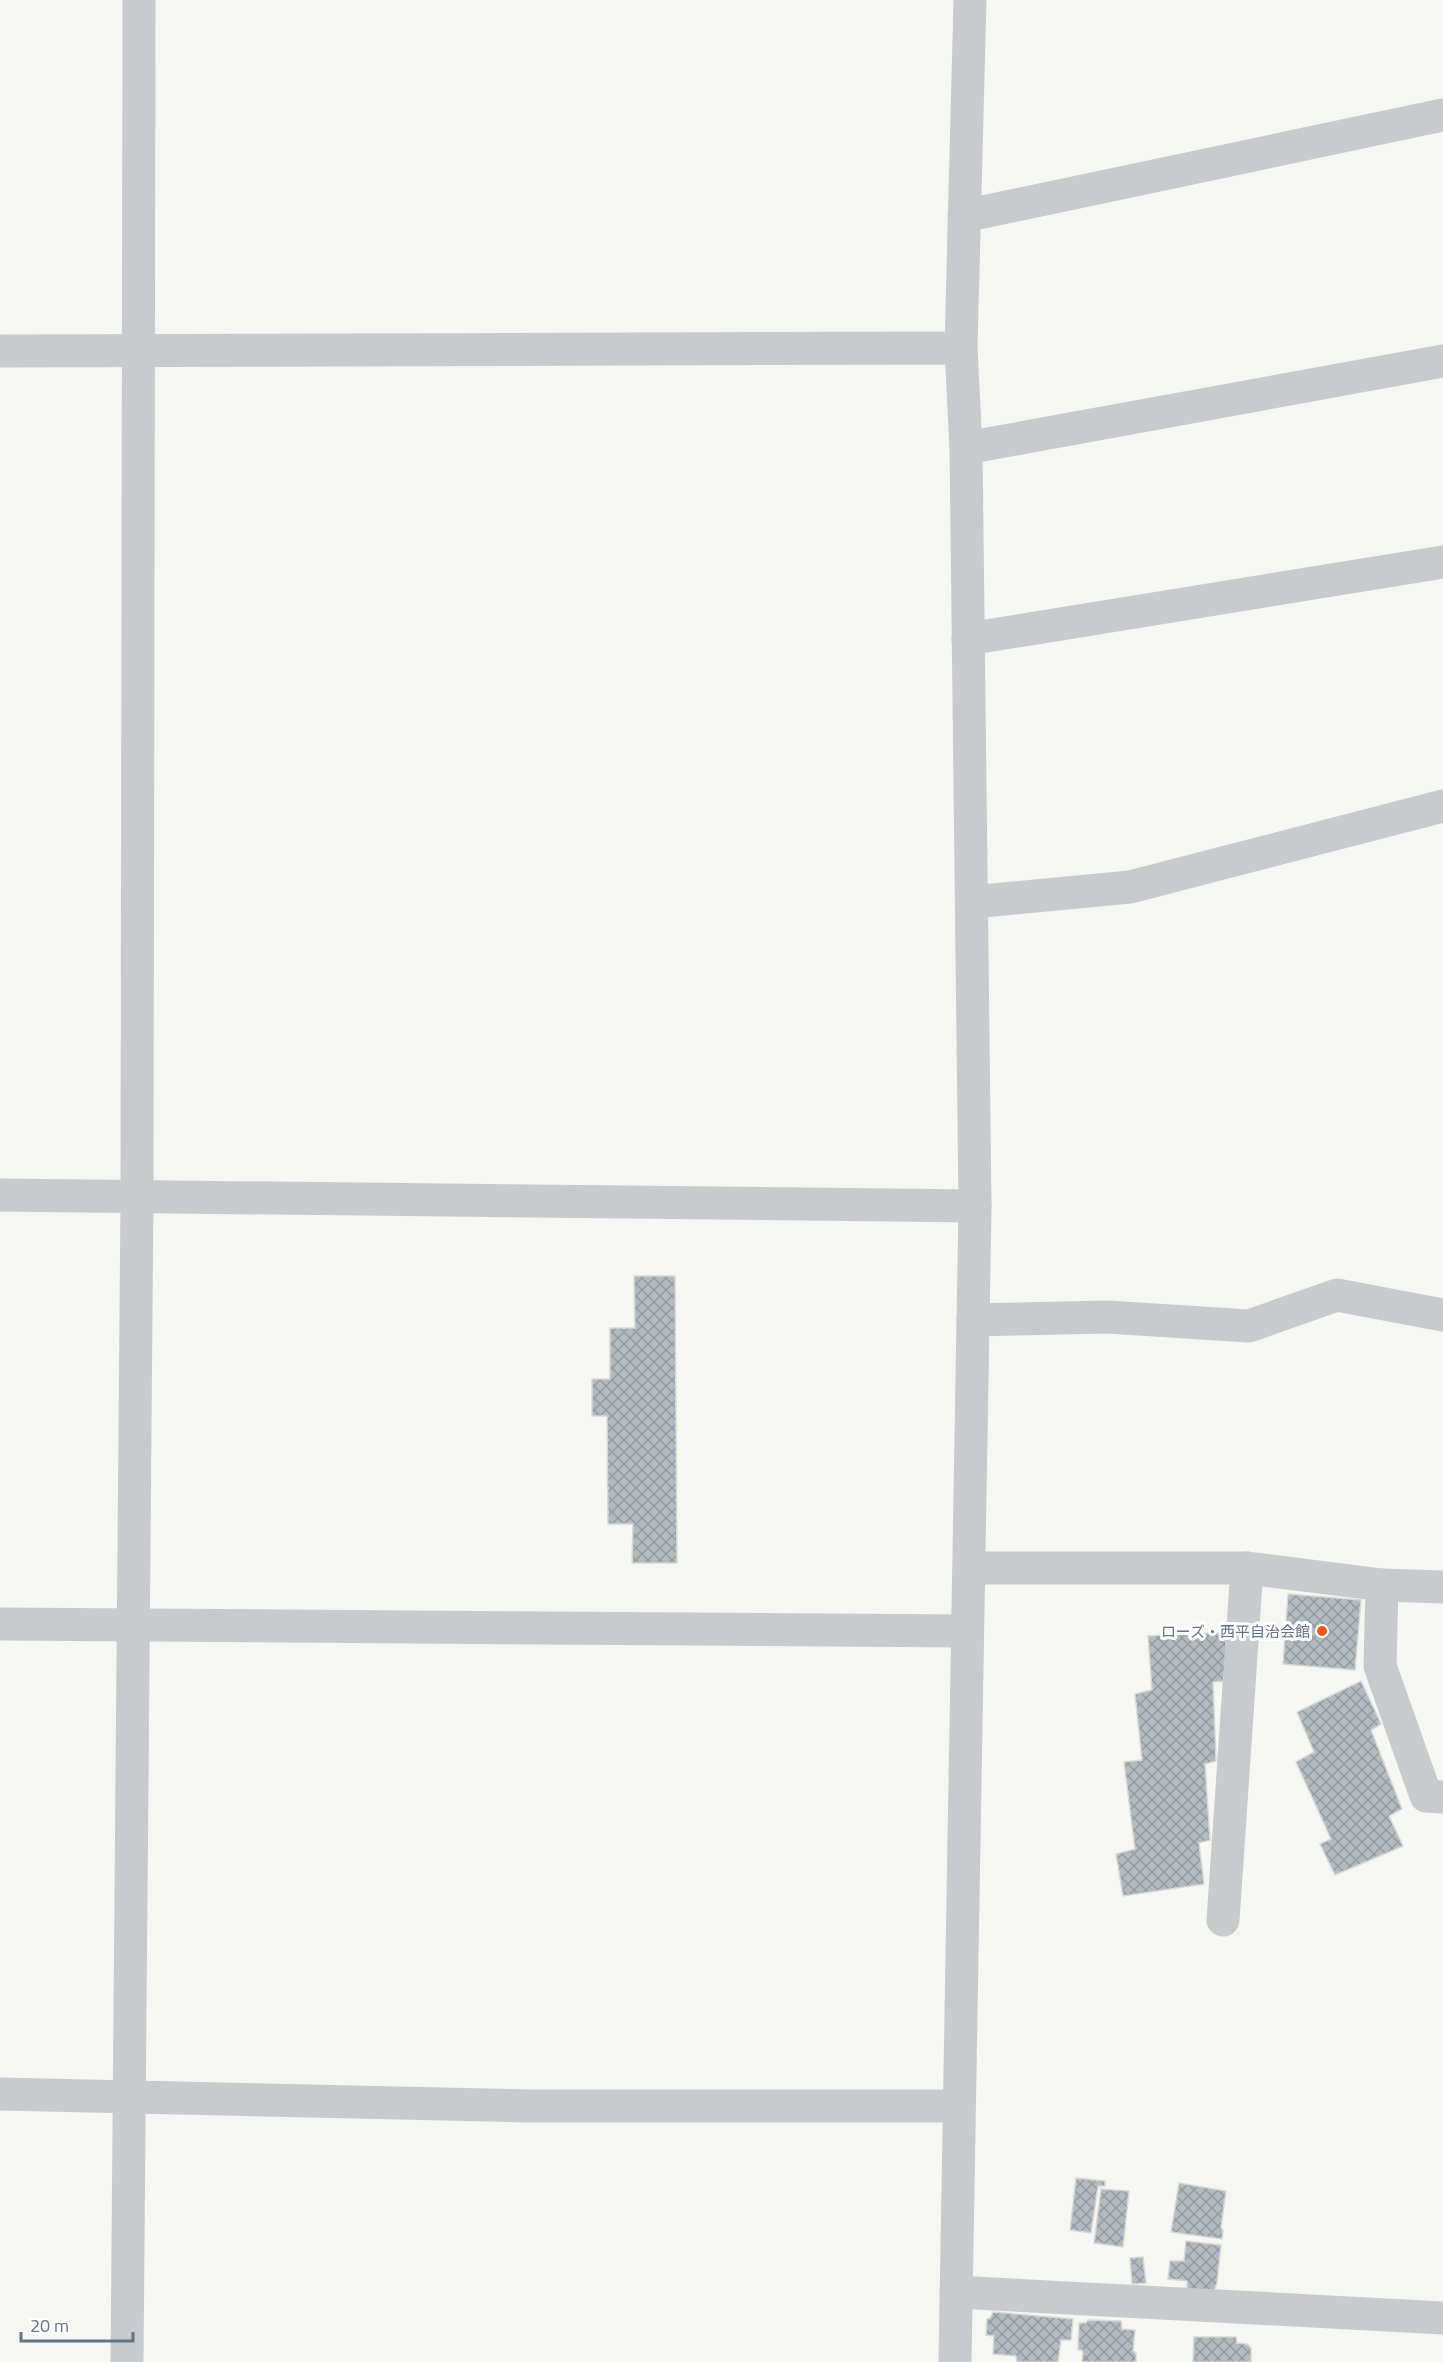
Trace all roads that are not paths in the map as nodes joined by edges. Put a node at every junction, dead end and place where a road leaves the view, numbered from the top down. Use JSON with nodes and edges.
{"nodes":[{"id":1,"x":139,"y":0,"type":"edge"},
{"id":2,"x":970,"y":0,"type":"edge"},
{"id":3,"x":1443,"y":115,"type":"edge"},
{"id":4,"x":964,"y":216,"type":"junction"},
{"id":5,"x":961,"y":348,"type":"junction"},
{"id":6,"x":0,"y":351,"type":"edge"},
{"id":7,"x":138,"y":352,"type":"junction"},
{"id":8,"x":1443,"y":361,"type":"edge"},
{"id":9,"x":966,"y":447,"type":"junction"},
{"id":10,"x":1443,"y":562,"type":"edge"},
{"id":11,"x":969,"y":639,"type":"junction"},
{"id":12,"x":1443,"y":806,"type":"edge"},
{"id":13,"x":972,"y":902,"type":"junction"},
{"id":14,"x":0,"y":1195,"type":"edge"},
{"id":15,"x":137,"y":1197,"type":"junction"},
{"id":16,"x":975,"y":1206,"type":"junction"},
{"id":17,"x":1443,"y":1314,"type":"edge"},
{"id":18,"x":973,"y":1320,"type":"junction"},
{"id":19,"x":969,"y":1568,"type":"junction"},
{"id":20,"x":1247,"y":1568,"type":"junction"},
{"id":21,"x":1382,"y":1585,"type":"junction"},
{"id":22,"x":1443,"y":1587,"type":"edge"},
{"id":23,"x":0,"y":1624,"type":"edge"},
{"id":24,"x":134,"y":1626,"type":"junction"},
{"id":25,"x":967,"y":1631,"type":"junction"},
{"id":26,"x":1443,"y":1797,"type":"edge"},
{"id":27,"x":1223,"y":1920,"type":"dead end"},
{"id":28,"x":0,"y":2094,"type":"edge"},
{"id":29,"x":129,"y":2097,"type":"junction"},
{"id":30,"x":959,"y":2106,"type":"junction"},
{"id":31,"x":956,"y":2292,"type":"junction"},
{"id":32,"x":1443,"y":2318,"type":"edge"},
{"id":33,"x":127,"y":2362,"type":"edge"},
{"id":34,"x":955,"y":2362,"type":"edge"}],
"edges":[{"from":1,"to":7,"type":"street"},
{"from":2,"to":4,"type":"street"},
{"from":3,"to":4,"type":"street"},
{"from":4,"to":5,"type":"street"},
{"from":5,"to":7,"type":"street"},
{"from":5,"to":9,"type":"street"},
{"from":6,"to":7,"type":"street"},
{"from":7,"to":15,"type":"street"},
{"from":8,"to":9,"type":"street"},
{"from":9,"to":11,"type":"street"},
{"from":10,"to":11,"type":"street"},
{"from":11,"to":13,"type":"street"},
{"from":12,"to":13,"type":"street"},
{"from":13,"to":16,"type":"street"},
{"from":14,"to":15,"type":"street"},
{"from":15,"to":16,"type":"street"},
{"from":15,"to":24,"type":"street"},
{"from":16,"to":18,"type":"street"},
{"from":17,"to":18,"type":"street"},
{"from":18,"to":19,"type":"street"},
{"from":19,"to":20,"type":"street"},
{"from":19,"to":25,"type":"street"},
{"from":20,"to":21,"type":"street"},
{"from":20,"to":27,"type":"street"},
{"from":21,"to":22,"type":"street"},
{"from":21,"to":26,"type":"street"},
{"from":23,"to":24,"type":"street"},
{"from":24,"to":25,"type":"street"},
{"from":24,"to":29,"type":"street"},
{"from":25,"to":30,"type":"street"},
{"from":28,"to":29,"type":"street"},
{"from":29,"to":30,"type":"street"},
{"from":29,"to":33,"type":"street"},
{"from":30,"to":31,"type":"street"},
{"from":31,"to":32,"type":"street"},
{"from":31,"to":34,"type":"street"}]}
